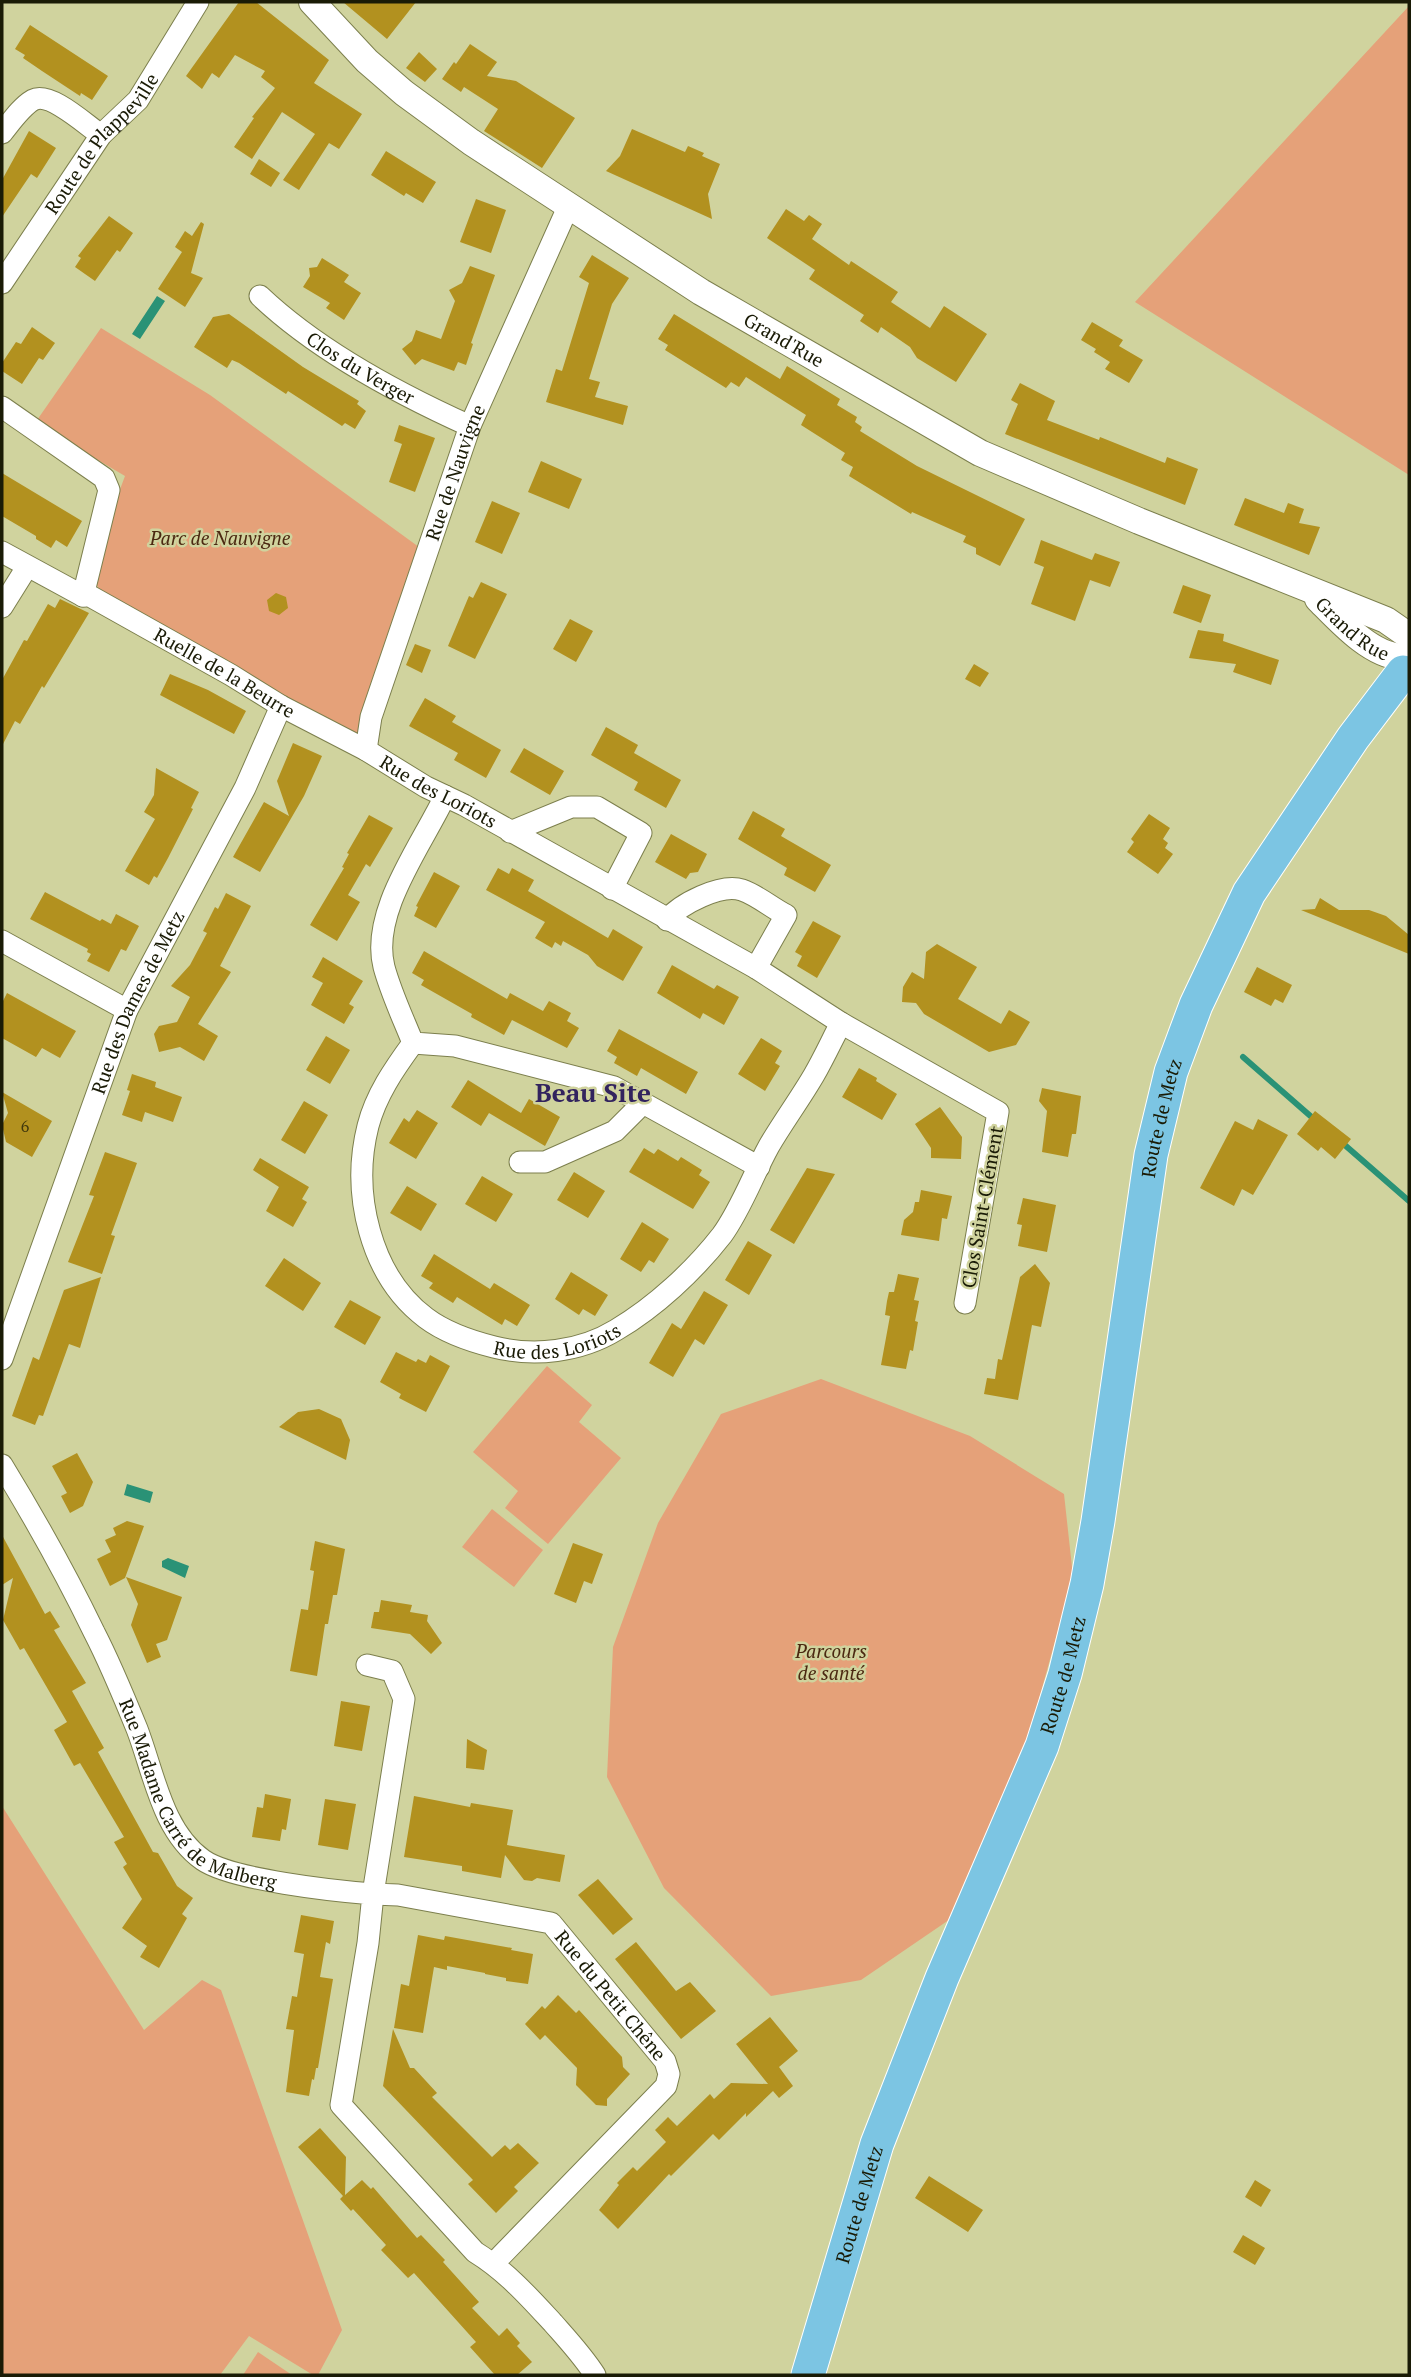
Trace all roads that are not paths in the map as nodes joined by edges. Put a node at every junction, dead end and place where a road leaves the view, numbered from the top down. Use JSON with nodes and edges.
{"nodes":[{"id":1,"x":198,"y":2,"type":"edge"},
{"id":2,"x":312,"y":2,"type":"edge"},
{"id":3,"x":2,"y":133,"type":"edge"},
{"id":4,"x":101,"y":135,"type":"junction"},
{"id":5,"x":569,"y":205,"type":"junction"},
{"id":6,"x":2,"y":282,"type":"edge"},
{"id":7,"x":260,"y":296,"type":"dead end"},
{"id":8,"x":2,"y":407,"type":"edge"},
{"id":9,"x":470,"y":426,"type":"junction"},
{"id":10,"x":2,"y":552,"type":"edge"},
{"id":11,"x":27,"y":567,"type":"junction"},
{"id":12,"x":1309,"y":591,"type":"junction"},
{"id":13,"x":83,"y":596,"type":"junction"},
{"id":14,"x":2,"y":607,"type":"edge"},
{"id":15,"x":1407,"y":664,"type":"edge"},
{"id":16,"x":281,"y":706,"type":"junction"},
{"id":17,"x":366,"y":750,"type":"junction"},
{"id":18,"x":445,"y":796,"type":"junction"},
{"id":19,"x":510,"y":832,"type":"junction"},
{"id":20,"x":612,"y":889,"type":"junction"},
{"id":21,"x":667,"y":920,"type":"junction"},
{"id":22,"x":2,"y":941,"type":"edge"},
{"id":23,"x":756,"y":968,"type":"junction"},
{"id":24,"x":127,"y":1010,"type":"junction"},
{"id":25,"x":841,"y":1023,"type":"junction"},
{"id":26,"x":413,"y":1043,"type":"junction"},
{"id":27,"x":642,"y":1104,"type":"junction"},
{"id":28,"x":998,"y":1112,"type":"joint"},
{"id":29,"x":520,"y":1162,"type":"dead end"},
{"id":30,"x":759,"y":1167,"type":"junction"},
{"id":31,"x":965,"y":1303,"type":"dead end"},
{"id":32,"x":20,"y":1310,"type":"junction"},
{"id":33,"x":2,"y":1322,"type":"edge"},
{"id":34,"x":2,"y":1359,"type":"edge"},
{"id":35,"x":2,"y":1465,"type":"edge"},
{"id":36,"x":367,"y":1665,"type":"dead end"},
{"id":37,"x":373,"y":1894,"type":"junction"},
{"id":38,"x":494,"y":2263,"type":"junction"},
{"id":39,"x":595,"y":2375,"type":"edge"},
{"id":40,"x":808,"y":2375,"type":"edge"}],
"edges":[{"from":1,"to":4,"type":"street","name":"Route de Plappeville"},
{"from":2,"to":5,"type":"street","name":"Grand'Rue"},
{"from":3,"to":4,"type":"street"},
{"from":4,"to":6,"type":"street","name":"Route de Plappeville"},
{"from":5,"to":9,"type":"street","name":"Rue de Nauvigne"},
{"from":5,"to":12,"type":"street","name":"Grand'Rue"},
{"from":7,"to":9,"type":"street","name":"Clos du Verger"},
{"from":8,"to":13,"type":"street"},
{"from":9,"to":17,"type":"street","name":"Rue de Nauvigne"},
{"from":10,"to":11,"type":"street","name":"Ruelle de la Beurre"},
{"from":11,"to":13,"type":"street","name":"Ruelle de la Beurre"},
{"from":11,"to":14,"type":"street"},
{"from":12,"to":15,"type":"street","name":"Grand'Rue"},
{"from":12,"to":15,"type":"street","name":"Grand'Rue"},
{"from":13,"to":16,"type":"street","name":"Ruelle de la Beurre"},
{"from":15,"to":40,"type":"main road","name":"Route de Metz"},
{"from":16,"to":17,"type":"street","name":"Ruelle de la Beurre"},
{"from":16,"to":24,"type":"street","name":"Rue des Dames de Metz"},
{"from":17,"to":18,"type":"street","name":"Rue des Loriots"},
{"from":18,"to":19,"type":"street","name":"Rue des Loriots"},
{"from":18,"to":26,"type":"street"},
{"from":19,"to":20,"type":"street","name":"Rue des Loriots"},
{"from":19,"to":20,"type":"street","name":"Rue des Loriots"},
{"from":20,"to":21,"type":"street","name":"Rue des Loriots"},
{"from":21,"to":23,"type":"street","name":"Rue des Loriots"},
{"from":21,"to":23,"type":"street"},
{"from":22,"to":24,"type":"street"},
{"from":23,"to":25,"type":"street","name":"Rue des Loriots"},
{"from":24,"to":32,"type":"street","name":"Rue des Dames de Metz"},
{"from":25,"to":28,"type":"street","name":"Rue des Loriots"},
{"from":25,"to":30,"type":"street","name":"Rue des Loriots"},
{"from":26,"to":27,"type":"street"},
{"from":26,"to":30,"type":"street","name":"Rue des Loriots"},
{"from":27,"to":29,"type":"street"},
{"from":27,"to":30,"type":"street"},
{"from":28,"to":31,"type":"street","name":"Clos Saint-Clément"},
{"from":32,"to":33,"type":"street"},
{"from":32,"to":34,"type":"street","name":"Rue des Dames de Metz"},
{"from":35,"to":37,"type":"street","name":"Rue Madame Carré de Malberg"},
{"from":36,"to":37,"type":"street"},
{"from":37,"to":38,"type":"street"},
{"from":37,"to":38,"type":"street","name":"Rue du Petit Chêne"},
{"from":38,"to":39,"type":"street"}]}
